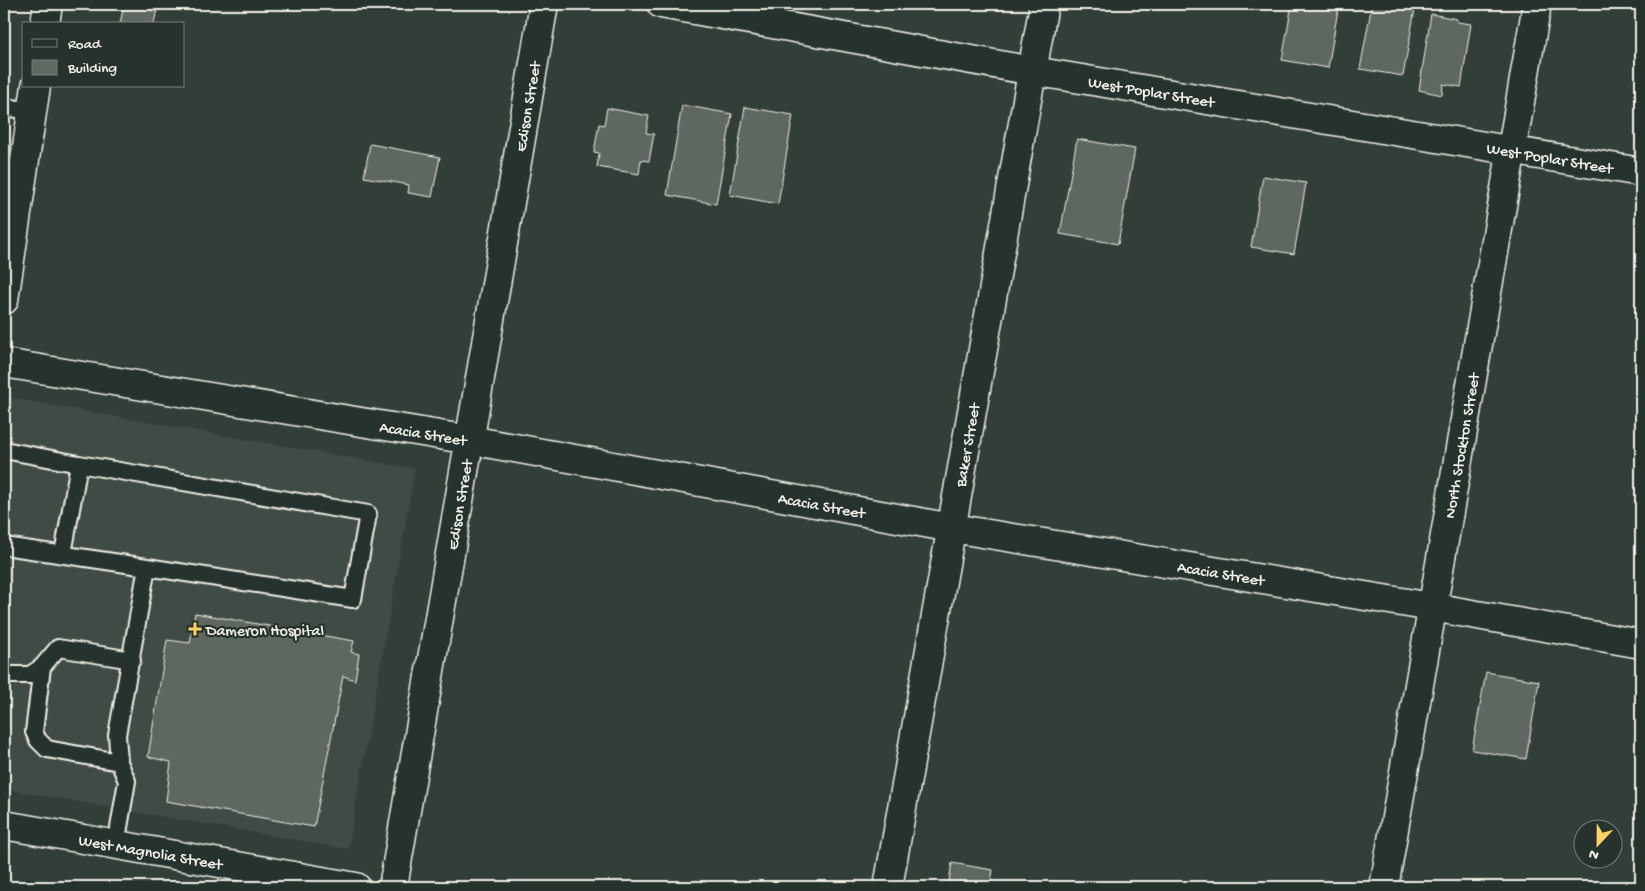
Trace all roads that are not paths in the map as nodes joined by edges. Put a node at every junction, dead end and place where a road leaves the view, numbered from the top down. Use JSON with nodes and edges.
{"nodes":[{"id":1,"x":48,"y":4,"type":"edge"},
{"id":2,"x":544,"y":4,"type":"edge"},
{"id":3,"x":661,"y":4,"type":"edge"},
{"id":4,"x":1044,"y":4,"type":"edge"},
{"id":5,"x":1537,"y":4,"type":"edge"},
{"id":6,"x":45,"y":22,"type":"edge"},
{"id":7,"x":1033,"y":70,"type":"junction"},
{"id":8,"x":34,"y":99,"type":"edge"},
{"id":9,"x":4,"y":107,"type":"edge"},
{"id":10,"x":1511,"y":149,"type":"junction"},
{"id":11,"x":1641,"y":172,"type":"edge"},
{"id":12,"x":12,"y":192,"type":"edge"},
{"id":13,"x":4,"y":300,"type":"edge"},
{"id":14,"x":4,"y":363,"type":"edge"},
{"id":15,"x":470,"y":440,"type":"junction"},
{"id":16,"x":4,"y":450,"type":"edge"},
{"id":17,"x":79,"y":464,"type":"junction"},
{"id":18,"x":952,"y":528,"type":"junction"},
{"id":19,"x":4,"y":546,"type":"edge"},
{"id":20,"x":63,"y":554,"type":"junction"},
{"id":21,"x":147,"y":567,"type":"junction"},
{"id":22,"x":1432,"y":607,"type":"junction"},
{"id":23,"x":1641,"y":644,"type":"edge"},
{"id":24,"x":132,"y":660,"type":"junction"},
{"id":25,"x":42,"y":667,"type":"junction"},
{"id":26,"x":4,"y":675,"type":"edge"},
{"id":27,"x":119,"y":762,"type":"junction"},
{"id":28,"x":4,"y":826,"type":"edge"},
{"id":29,"x":116,"y":845,"type":"junction"},
{"id":30,"x":356,"y":887,"type":"edge"},
{"id":31,"x":393,"y":887,"type":"edge"},
{"id":32,"x":888,"y":887,"type":"edge"},
{"id":33,"x":1384,"y":887,"type":"edge"}],
"edges":[{"from":1,"to":6,"type":"street"},
{"from":2,"to":15,"type":"street","name":"Edison Street"},
{"from":3,"to":7,"type":"street","name":"West Poplar Street"},
{"from":4,"to":7,"type":"street","name":"Baker Street"},
{"from":5,"to":10,"type":"street","name":"North Stockton Street"},
{"from":7,"to":10,"type":"street","name":"West Poplar Street"},
{"from":7,"to":18,"type":"street","name":"Baker Street"},
{"from":8,"to":9,"type":"lane"},
{"from":8,"to":12,"type":"street"},
{"from":10,"to":11,"type":"street","name":"West Poplar Street"},
{"from":10,"to":22,"type":"street","name":"North Stockton Street"},
{"from":12,"to":13,"type":"street"},
{"from":14,"to":15,"type":"street","name":"Acacia Street"},
{"from":15,"to":18,"type":"street","name":"Acacia Street"},
{"from":15,"to":31,"type":"street","name":"Edison Street"},
{"from":16,"to":17,"type":"lane"},
{"from":17,"to":20,"type":"lane"},
{"from":17,"to":21,"type":"lane"},
{"from":18,"to":22,"type":"street","name":"Acacia Street"},
{"from":18,"to":32,"type":"street","name":"Baker Street"},
{"from":19,"to":20,"type":"lane"},
{"from":20,"to":21,"type":"lane"},
{"from":21,"to":24,"type":"lane"},
{"from":22,"to":23,"type":"street","name":"Acacia Street"},
{"from":22,"to":33,"type":"street","name":"North Stockton Street"},
{"from":24,"to":25,"type":"lane"},
{"from":24,"to":27,"type":"lane"},
{"from":25,"to":26,"type":"lane"},
{"from":25,"to":27,"type":"lane"},
{"from":27,"to":29,"type":"lane"},
{"from":28,"to":29,"type":"street","name":"West Magnolia Street"},
{"from":29,"to":30,"type":"street","name":"West Magnolia Street"}]}
